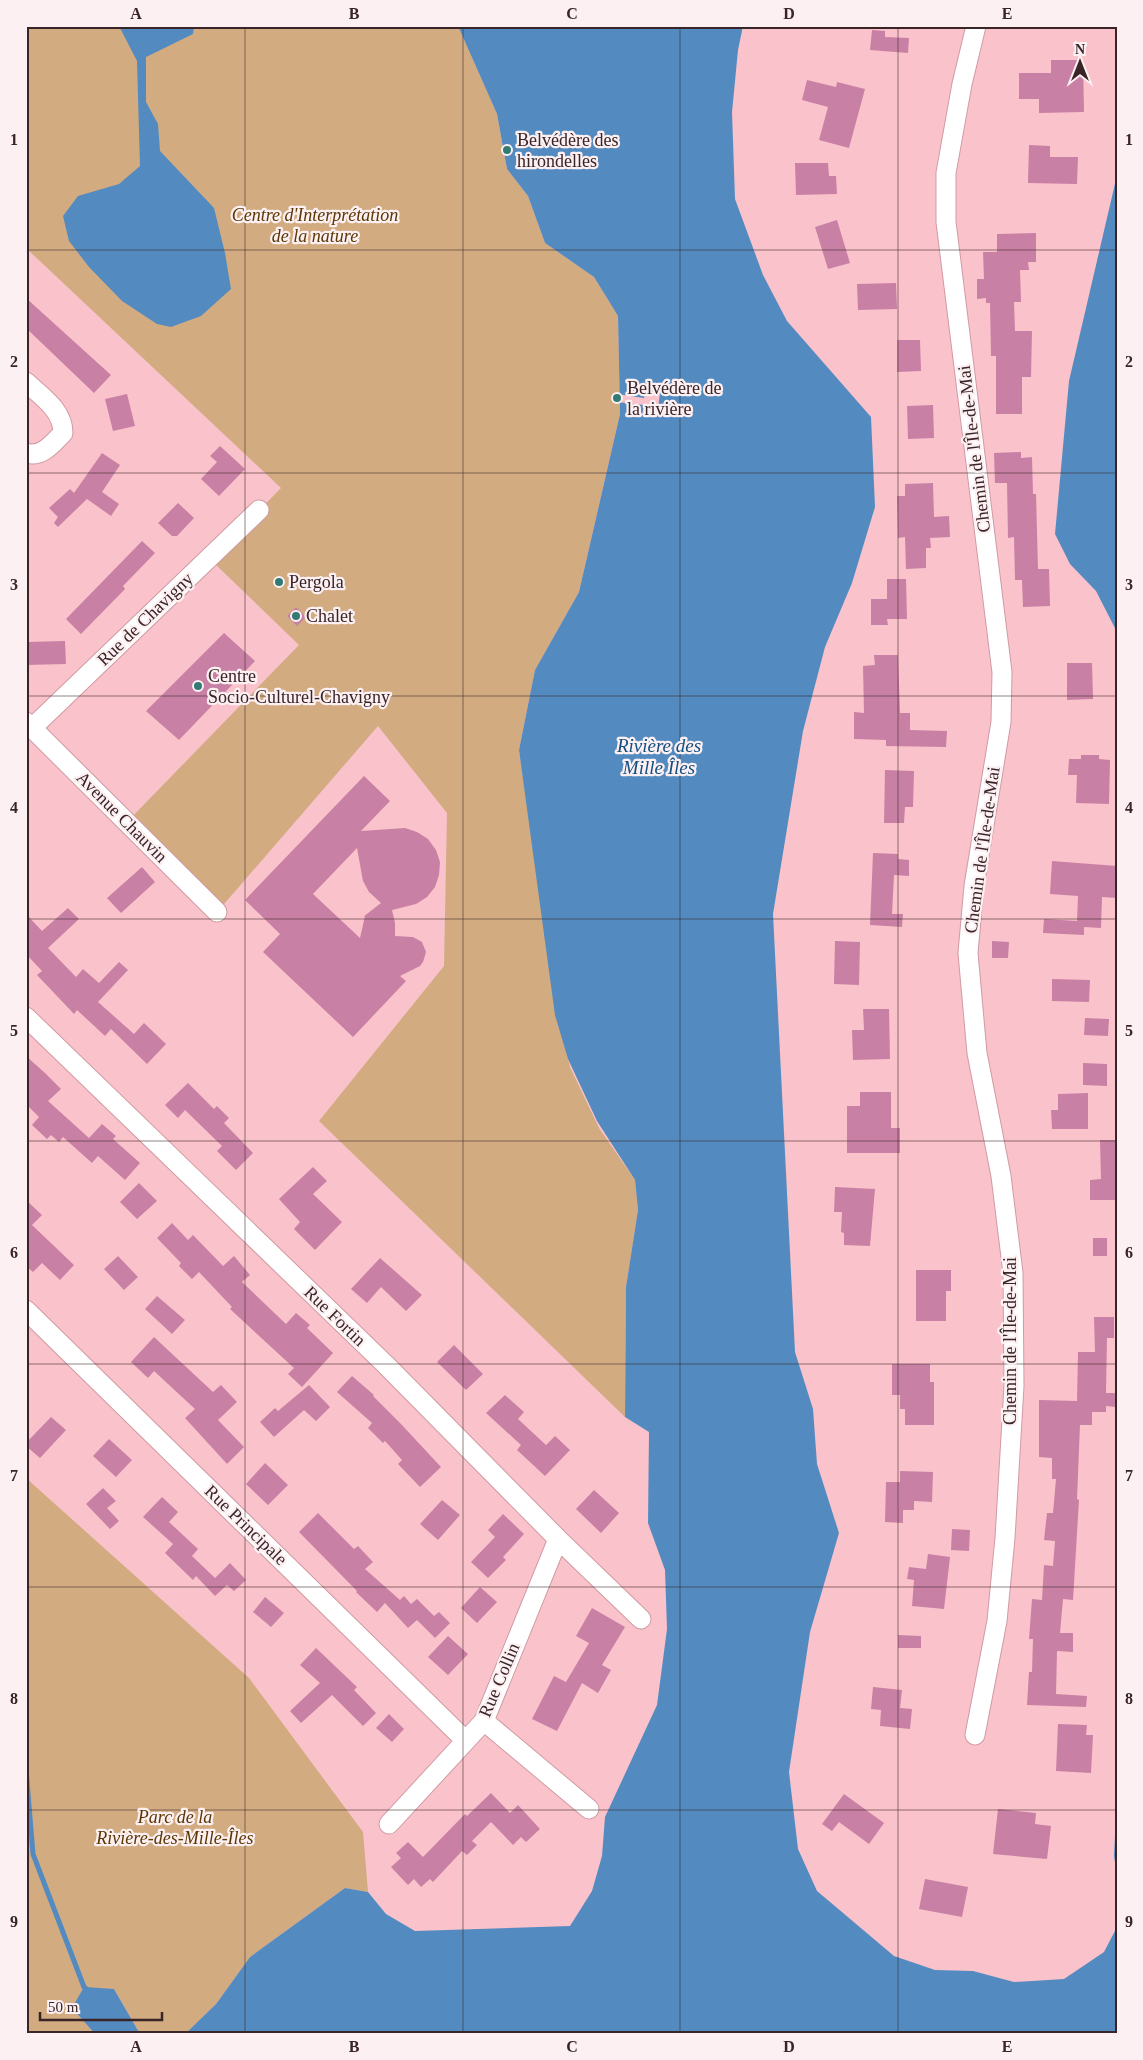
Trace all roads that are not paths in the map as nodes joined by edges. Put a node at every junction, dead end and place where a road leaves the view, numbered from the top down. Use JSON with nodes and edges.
{"nodes":[{"id":1,"x":976,"y":26,"type":"edge"},
{"id":2,"x":26,"y":382,"type":"edge"},
{"id":3,"x":26,"y":453,"type":"edge"},
{"id":4,"x":259,"y":510,"type":"dead end"},
{"id":5,"x":29,"y":725,"type":"edge"},
{"id":6,"x":217,"y":912,"type":"dead end"},
{"id":7,"x":26,"y":1017,"type":"edge"},
{"id":8,"x":26,"y":1310,"type":"edge"},
{"id":9,"x":558,"y":1539,"type":"junction"},
{"id":10,"x":641,"y":1619,"type":"dead end"},
{"id":11,"x":484,"y":1721,"type":"junction"},
{"id":12,"x":975,"y":1735,"type":"dead end"},
{"id":13,"x":465,"y":1740,"type":"junction"},
{"id":14,"x":589,"y":1810,"type":"dead end"},
{"id":15,"x":389,"y":1824,"type":"dead end"}],
"edges":[{"from":1,"to":12,"type":"street","name":"Chemin de l'Île-de-Mai"},
{"from":2,"to":3,"type":"street"},
{"from":4,"to":5,"type":"street","name":"Rue de Chavigny"},
{"from":5,"to":6,"type":"street","name":"Avenue Chauvin"},
{"from":7,"to":9,"type":"street","name":"Rue Fortin"},
{"from":8,"to":13,"type":"street","name":"Rue Principale"},
{"from":9,"to":10,"type":"street","name":"Rue Fortin"},
{"from":9,"to":11,"type":"street","name":"Rue Collin"},
{"from":11,"to":13,"type":"street","name":"Rue Collin"},
{"from":11,"to":14,"type":"street"},
{"from":13,"to":15,"type":"street","name":"Rue Collin"}]}
